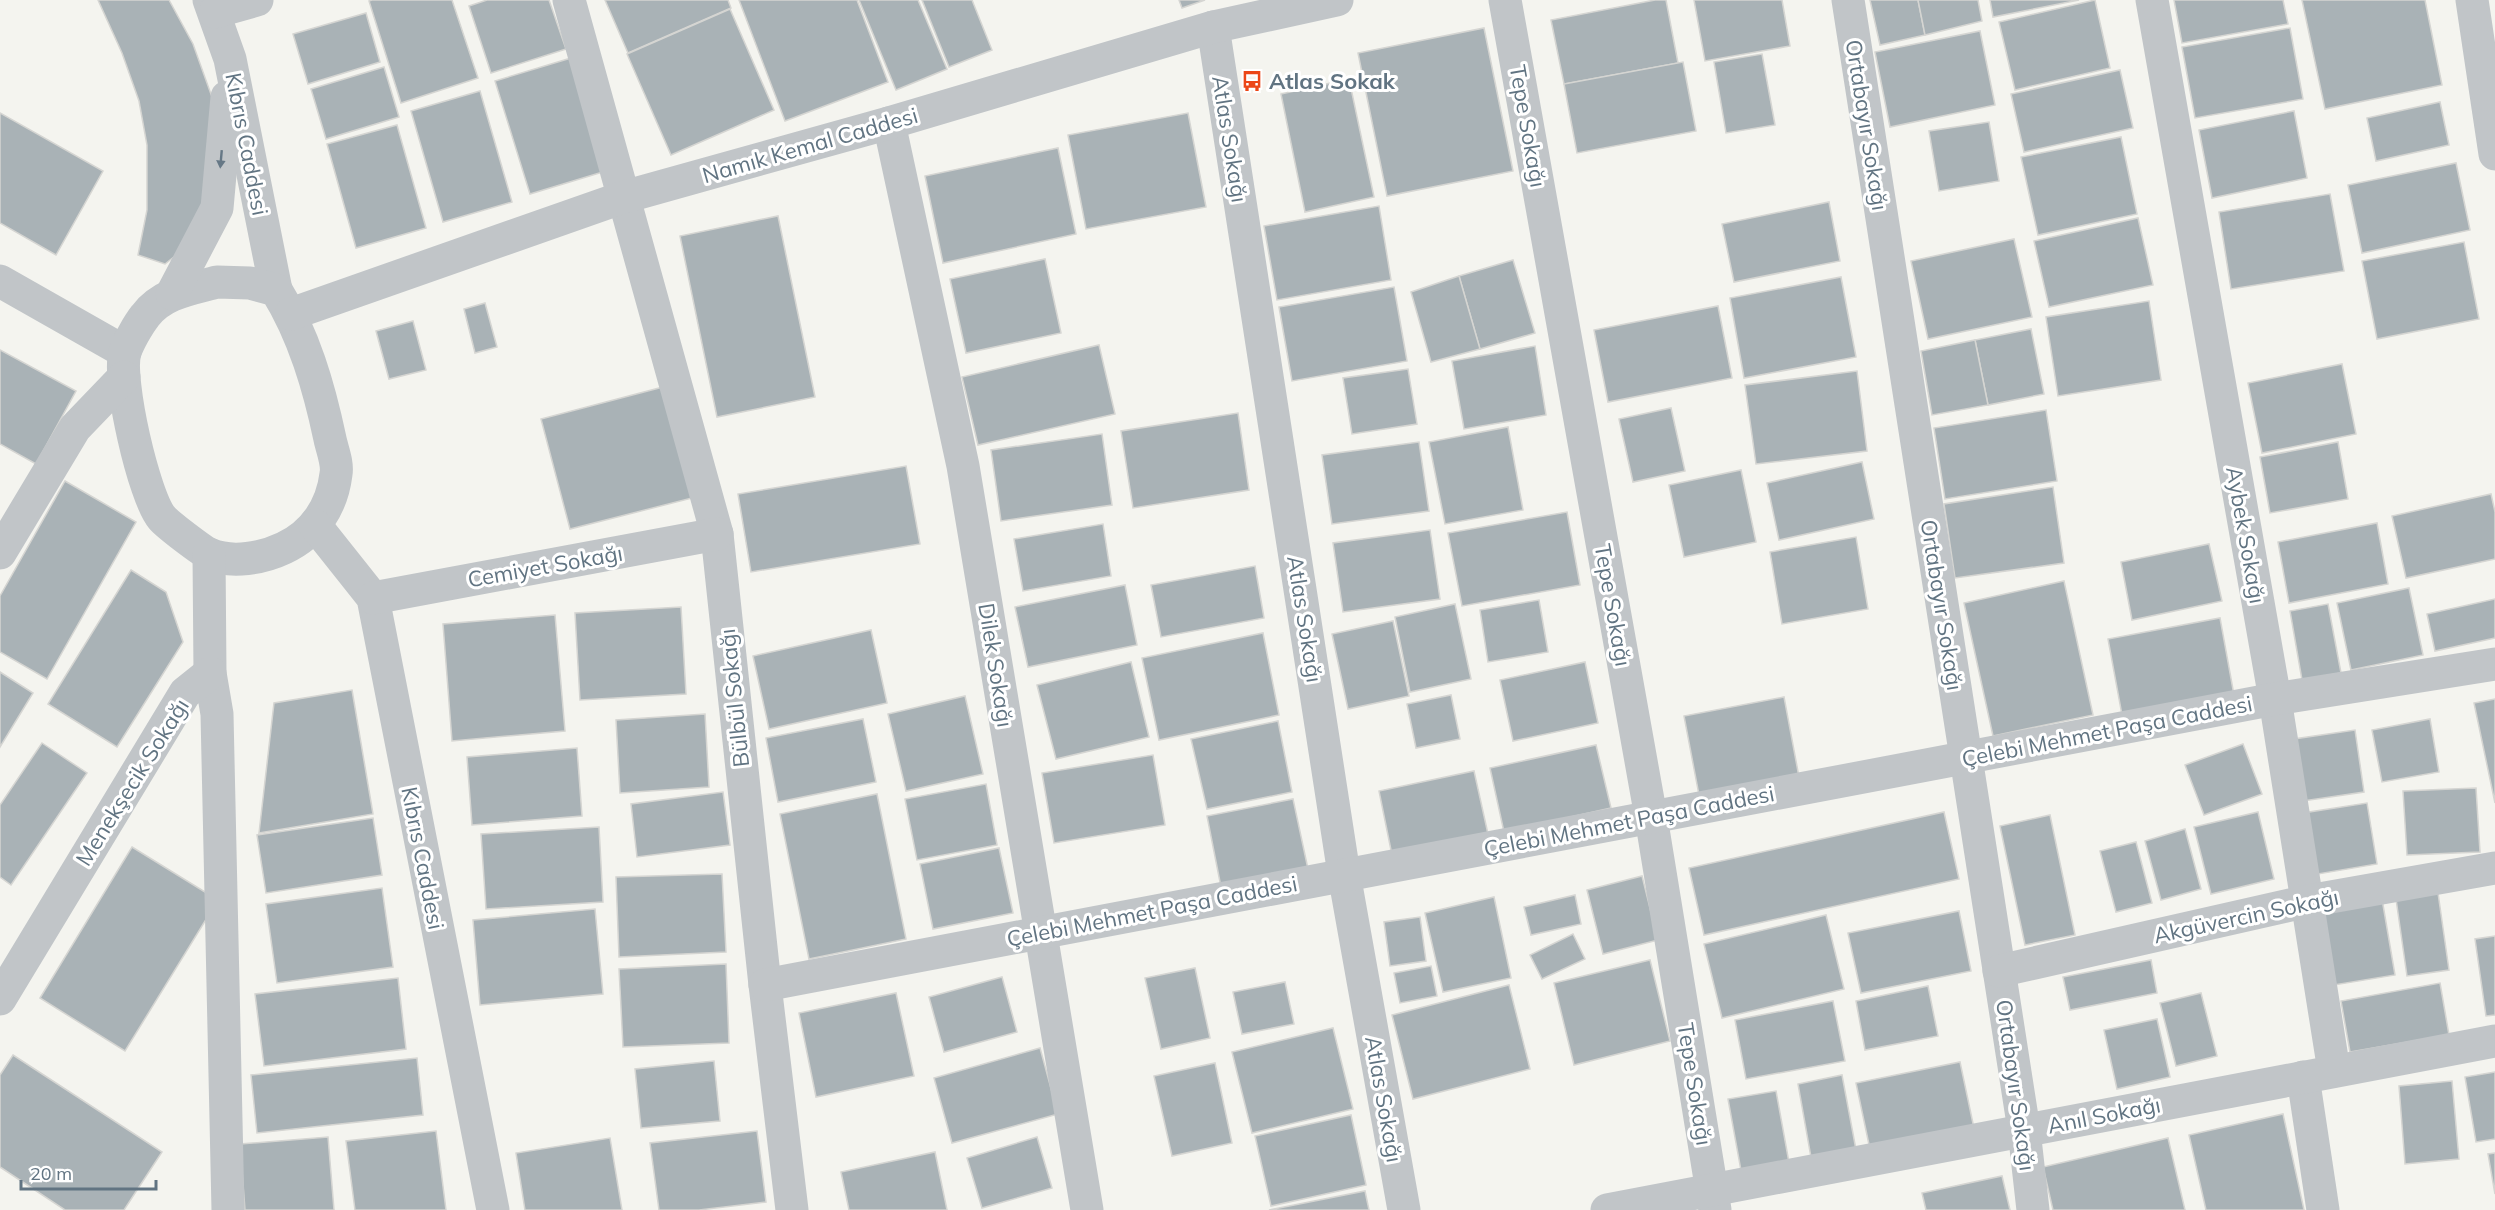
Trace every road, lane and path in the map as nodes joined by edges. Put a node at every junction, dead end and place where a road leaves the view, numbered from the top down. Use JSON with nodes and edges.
{"nodes":[{"id":1,"x":257,"y":0,"type":"edge"},
{"id":2,"x":569,"y":0,"type":"edge"},
{"id":3,"x":1337,"y":0,"type":"edge"},
{"id":4,"x":1505,"y":0,"type":"edge"},
{"id":5,"x":1848,"y":0,"type":"edge"},
{"id":6,"x":2152,"y":0,"type":"edge"},
{"id":7,"x":2472,"y":0,"type":"edge"},
{"id":8,"x":212,"y":6,"type":"edge"},
{"id":9,"x":1213,"y":27,"type":"junction"},
{"id":10,"x":230,"y":59,"type":"junction"},
{"id":11,"x":890,"y":123,"type":"junction"},
{"id":12,"x":2495,"y":154,"type":"edge"},
{"id":13,"x":624,"y":197,"type":"junction"},
{"id":14,"x":0,"y":281,"type":"edge"},
{"id":15,"x":172,"y":294,"type":"junction"},
{"id":16,"x":283,"y":302,"type":"junction"},
{"id":17,"x":124,"y":364,"type":"junction"},
{"id":18,"x":315,"y":525,"type":"junction"},
{"id":19,"x":717,"y":534,"type":"junction"},
{"id":20,"x":0,"y":553,"type":"edge"},
{"id":21,"x":209,"y":554,"type":"junction"},
{"id":22,"x":373,"y":597,"type":"junction"},
{"id":23,"x":2495,"y":664,"type":"edge"},
{"id":24,"x":210,"y":673,"type":"junction"},
{"id":25,"x":2275,"y":699,"type":"junction"},
{"id":26,"x":1966,"y":758,"type":"junction"},
{"id":27,"x":1651,"y":817,"type":"junction"},
{"id":28,"x":2495,"y":868,"type":"edge"},
{"id":29,"x":1344,"y":874,"type":"junction"},
{"id":30,"x":2307,"y":901,"type":"junction"},
{"id":31,"x":1041,"y":933,"type":"junction"},
{"id":32,"x":1999,"y":971,"type":"junction"},
{"id":33,"x":765,"y":985,"type":"junction"},
{"id":34,"x":0,"y":999,"type":"edge"},
{"id":35,"x":2495,"y":1041,"type":"edge"},
{"id":36,"x":2319,"y":1074,"type":"junction"},
{"id":37,"x":2024,"y":1130,"type":"junction"},
{"id":38,"x":1714,"y":1200,"type":"edge"},
{"id":39,"x":228,"y":1210,"type":"edge"},
{"id":40,"x":493,"y":1210,"type":"edge"},
{"id":41,"x":792,"y":1210,"type":"edge"},
{"id":42,"x":1086,"y":1210,"type":"edge"},
{"id":43,"x":1404,"y":1210,"type":"edge"},
{"id":44,"x":1607,"y":1210,"type":"edge"},
{"id":45,"x":2033,"y":1210,"type":"edge"},
{"id":46,"x":2323,"y":1210,"type":"edge"}],
"edges":[{"from":1,"to":8,"type":"street"},
{"from":2,"to":13,"type":"street","name":"Bülbül Sokağı"},
{"from":3,"to":9,"type":"street","name":"Namık Kemal Caddesi"},
{"from":4,"to":27,"type":"street","name":"Tepe Sokağı"},
{"from":5,"to":26,"type":"street","name":"Ortabayır Sokağı"},
{"from":6,"to":25,"type":"street","name":"Aybek Sokağı"},
{"from":7,"to":12,"type":"street"},
{"from":8,"to":10,"type":"street","name":"Kıbrıs Caddesi"},
{"from":9,"to":11,"type":"street","name":"Namık Kemal Caddesi"},
{"from":9,"to":29,"type":"street","name":"Atlas Sokağı"},
{"from":10,"to":15,"type":"street","one_way":true},
{"from":10,"to":16,"type":"street","name":"Kıbrıs Caddesi"},
{"from":11,"to":13,"type":"street","name":"Namık Kemal Caddesi"},
{"from":11,"to":31,"type":"street","name":"Dilek Sokağı"},
{"from":13,"to":16,"type":"street","name":"Namık Kemal Caddesi"},
{"from":13,"to":19,"type":"street","name":"Bülbül Sokağı"},
{"from":14,"to":17,"type":"street"},
{"from":15,"to":16,"type":"street"},
{"from":15,"to":17,"type":"street"},
{"from":16,"to":18,"type":"street","name":"Kıbrıs Caddesi"},
{"from":17,"to":20,"type":"street"},
{"from":17,"to":21,"type":"street"},
{"from":18,"to":21,"type":"street","name":"Kıbrıs Caddesi"},
{"from":18,"to":22,"type":"street","name":"Kıbrıs Caddesi"},
{"from":19,"to":22,"type":"street","name":"Cemiyet Sokağı"},
{"from":19,"to":33,"type":"street","name":"Bülbül Sokağı"},
{"from":21,"to":24,"type":"street"},
{"from":22,"to":40,"type":"street","name":"Kıbrıs Caddesi"},
{"from":23,"to":25,"type":"street","name":"Çelebi Mehmet Paşa Caddesi"},
{"from":24,"to":34,"type":"street","name":"Menekşecik Sokağı"},
{"from":24,"to":39,"type":"street"},
{"from":25,"to":26,"type":"street","name":"Çelebi Mehmet Paşa Caddesi"},
{"from":25,"to":30,"type":"street","name":"Aybek Sokağı"},
{"from":26,"to":27,"type":"street","name":"Çelebi Mehmet Paşa Caddesi"},
{"from":26,"to":32,"type":"street","name":"Ortabayır Sokağı"},
{"from":27,"to":29,"type":"street","name":"Çelebi Mehmet Paşa Caddesi"},
{"from":27,"to":38,"type":"street","name":"Tepe Sokağı"},
{"from":28,"to":30,"type":"street","name":"Akgüvercin Sokağı"},
{"from":29,"to":31,"type":"street","name":"Çelebi Mehmet Paşa Caddesi"},
{"from":29,"to":43,"type":"street","name":"Atlas Sokağı"},
{"from":30,"to":32,"type":"street","name":"Akgüvercin Sokağı"},
{"from":30,"to":36,"type":"street","name":"Aybek Sokağı"},
{"from":31,"to":33,"type":"street","name":"Çelebi Mehmet Paşa Caddesi"},
{"from":31,"to":42,"type":"street","name":"Dilek Sokağı"},
{"from":32,"to":37,"type":"street","name":"Ortabayır Sokağı"},
{"from":33,"to":41,"type":"street","name":"Bülbül Sokağı"},
{"from":35,"to":36,"type":"street","name":"Anıl Sokağı"},
{"from":36,"to":37,"type":"street","name":"Anıl Sokağı"},
{"from":36,"to":46,"type":"street","name":"Aybek Sokağı"},
{"from":37,"to":38,"type":"street","name":"Anıl Sokağı"},
{"from":37,"to":45,"type":"street","name":"Ortabayır Sokağı"},
{"from":38,"to":44,"type":"street","name":"Anıl Sokağı"}]}
